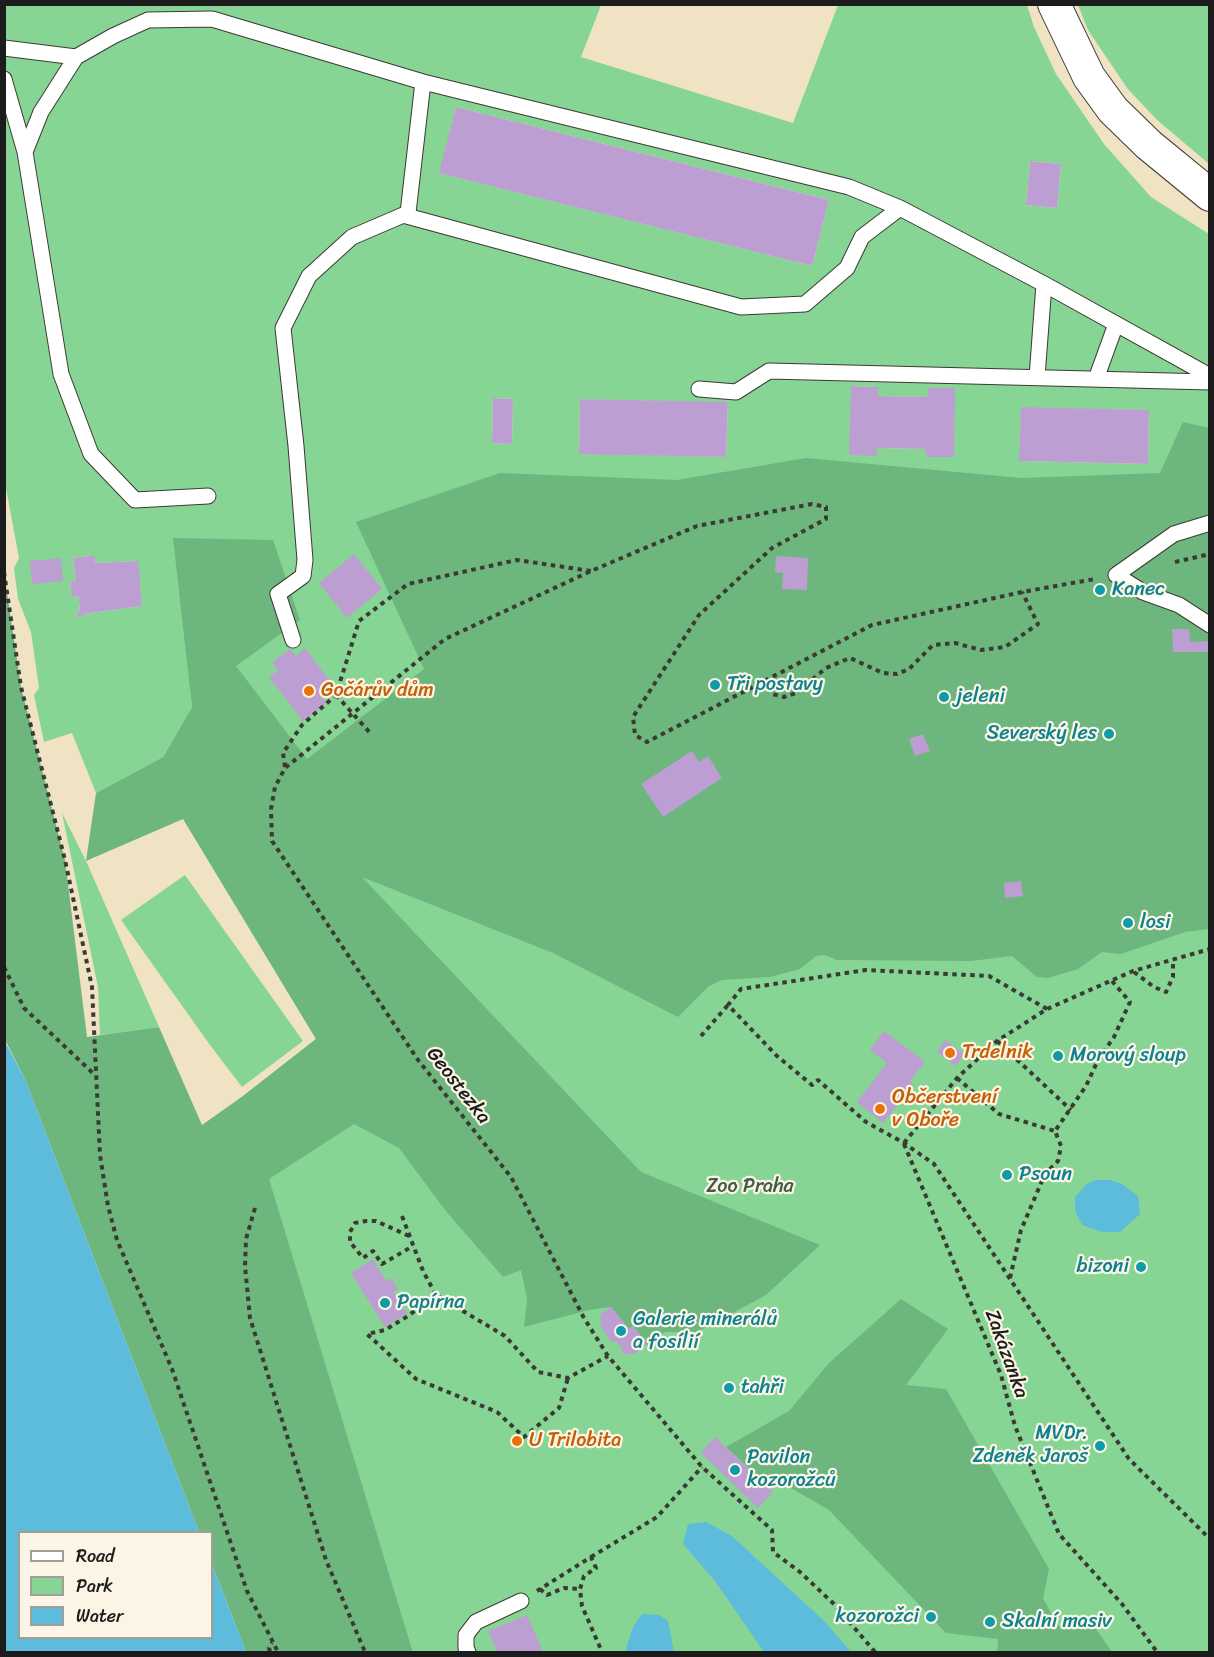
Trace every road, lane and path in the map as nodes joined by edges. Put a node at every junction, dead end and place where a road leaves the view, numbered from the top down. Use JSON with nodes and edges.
{"nodes":[{"id":1,"x":1054,"y":4,"type":"edge"},
{"id":2,"x":4,"y":48,"type":"edge"},
{"id":3,"x":76,"y":57,"type":"junction"},
{"id":4,"x":4,"y":79,"type":"edge"},
{"id":5,"x":423,"y":82,"type":"junction"},
{"id":6,"x":25,"y":152,"type":"junction"},
{"id":7,"x":1209,"y":195,"type":"edge"},
{"id":8,"x":900,"y":208,"type":"junction"},
{"id":9,"x":403,"y":215,"type":"junction"},
{"id":10,"x":1044,"y":284,"type":"junction"},
{"id":11,"x":1116,"y":324,"type":"junction"},
{"id":12,"x":1209,"y":376,"type":"edge"},
{"id":13,"x":1037,"y":377,"type":"junction"},
{"id":14,"x":1095,"y":380,"type":"junction"},
{"id":15,"x":1209,"y":382,"type":"edge"},
{"id":16,"x":699,"y":389,"type":"dead end"},
{"id":17,"x":208,"y":496,"type":"dead end"},
{"id":18,"x":1209,"y":523,"type":"edge"},
{"id":19,"x":1209,"y":554,"type":"edge"},
{"id":20,"x":1168,"y":563,"type":"dead end"},
{"id":21,"x":591,"y":571,"type":"junction"},
{"id":22,"x":4,"y":572,"type":"edge"},
{"id":23,"x":1116,"y":575,"type":"junction"},
{"id":24,"x":1022,"y":592,"type":"junction"},
{"id":25,"x":1209,"y":625,"type":"edge"},
{"id":26,"x":293,"y":640,"type":"dead end"},
{"id":27,"x":763,"y":680,"type":"junction"},
{"id":28,"x":336,"y":695,"type":"junction"},
{"id":29,"x":352,"y":713,"type":"junction"},
{"id":30,"x":372,"y":735,"type":"dead end"},
{"id":31,"x":285,"y":768,"type":"junction"},
{"id":32,"x":1209,"y":949,"type":"edge"},
{"id":33,"x":1173,"y":960,"type":"junction"},
{"id":34,"x":4,"y":967,"type":"edge"},
{"id":35,"x":1133,"y":971,"type":"junction"},
{"id":36,"x":1112,"y":981,"type":"junction"},
{"id":37,"x":728,"y":1005,"type":"junction"},
{"id":38,"x":1047,"y":1009,"type":"junction"},
{"id":39,"x":701,"y":1036,"type":"dead end"},
{"id":40,"x":997,"y":1041,"type":"junction"},
{"id":41,"x":95,"y":1076,"type":"junction"},
{"id":42,"x":957,"y":1078,"type":"junction"},
{"id":43,"x":1071,"y":1110,"type":"junction"},
{"id":44,"x":1055,"y":1131,"type":"junction"},
{"id":45,"x":904,"y":1143,"type":"junction"},
{"id":46,"x":255,"y":1208,"type":"dead end"},
{"id":47,"x":402,"y":1216,"type":"dead end"},
{"id":48,"x":410,"y":1236,"type":"junction"},
{"id":49,"x":413,"y":1245,"type":"junction"},
{"id":50,"x":1009,"y":1279,"type":"junction"},
{"id":51,"x":436,"y":1295,"type":"junction"},
{"id":52,"x":608,"y":1356,"type":"junction"},
{"id":53,"x":568,"y":1378,"type":"junction"},
{"id":54,"x":702,"y":1467,"type":"junction"},
{"id":55,"x":1209,"y":1539,"type":"edge"},
{"id":56,"x":591,"y":1557,"type":"junction"},
{"id":57,"x":540,"y":1589,"type":"junction"},
{"id":58,"x":580,"y":1589,"type":"junction"},
{"id":59,"x":521,"y":1601,"type":"joint"},
{"id":60,"x":272,"y":1643,"type":"junction"},
{"id":61,"x":270,"y":1653,"type":"edge"},
{"id":62,"x":278,"y":1653,"type":"edge"},
{"id":63,"x":365,"y":1653,"type":"edge"},
{"id":64,"x":468,"y":1653,"type":"edge"},
{"id":65,"x":602,"y":1653,"type":"edge"},
{"id":66,"x":875,"y":1653,"type":"edge"},
{"id":67,"x":1156,"y":1653,"type":"edge"}],
"edges":[{"from":1,"to":7,"type":"street"},
{"from":2,"to":3,"type":"lane"},
{"from":3,"to":5,"type":"lane"},
{"from":3,"to":6,"type":"lane"},
{"from":4,"to":6,"type":"lane"},
{"from":5,"to":8,"type":"lane"},
{"from":5,"to":9,"type":"lane"},
{"from":6,"to":17,"type":"lane"},
{"from":8,"to":9,"type":"lane"},
{"from":8,"to":10,"type":"lane"},
{"from":9,"to":26,"type":"lane"},
{"from":10,"to":11,"type":"lane"},
{"from":10,"to":13,"type":"lane"},
{"from":11,"to":12,"type":"lane"},
{"from":11,"to":14,"type":"lane"},
{"from":13,"to":14,"type":"lane"},
{"from":13,"to":16,"type":"lane"},
{"from":14,"to":15,"type":"lane"},
{"from":18,"to":23,"type":"lane"},
{"from":19,"to":20,"type":"path"},
{"from":21,"to":27,"type":"path"},
{"from":21,"to":28,"type":"path"},
{"from":21,"to":29,"type":"path"},
{"from":22,"to":41,"type":"path"},
{"from":23,"to":24,"type":"path"},
{"from":23,"to":25,"type":"lane"},
{"from":24,"to":27,"type":"path"},
{"from":24,"to":27,"type":"path"},
{"from":28,"to":29,"type":"path"},
{"from":28,"to":31,"type":"path"},
{"from":29,"to":30,"type":"path"},
{"from":29,"to":31,"type":"path"},
{"from":31,"to":52,"type":"path","name":"Geostezka"},
{"from":32,"to":33,"type":"path"},
{"from":33,"to":35,"type":"path"},
{"from":33,"to":35,"type":"path"},
{"from":34,"to":41,"type":"path"},
{"from":35,"to":36,"type":"path"},
{"from":36,"to":38,"type":"path"},
{"from":36,"to":43,"type":"path"},
{"from":37,"to":38,"type":"path"},
{"from":37,"to":39,"type":"path"},
{"from":37,"to":45,"type":"path"},
{"from":38,"to":40,"type":"path"},
{"from":40,"to":42,"type":"path"},
{"from":40,"to":43,"type":"path"},
{"from":41,"to":60,"type":"path"},
{"from":42,"to":44,"type":"path"},
{"from":42,"to":45,"type":"path"},
{"from":43,"to":44,"type":"path"},
{"from":44,"to":50,"type":"path"},
{"from":45,"to":50,"type":"path"},
{"from":45,"to":67,"type":"path","name":"Zakázanka"},
{"from":46,"to":63,"type":"path"},
{"from":47,"to":48,"type":"path"},
{"from":48,"to":49,"type":"path"},
{"from":48,"to":49,"type":"path"},
{"from":49,"to":51,"type":"path"},
{"from":50,"to":55,"type":"path"},
{"from":51,"to":53,"type":"path"},
{"from":51,"to":53,"type":"path"},
{"from":52,"to":53,"type":"path"},
{"from":52,"to":54,"type":"path","name":"Geostezka"},
{"from":54,"to":56,"type":"path"},
{"from":54,"to":66,"type":"path","name":"Geostezka"},
{"from":56,"to":57,"type":"path"},
{"from":56,"to":58,"type":"path"},
{"from":57,"to":58,"type":"path"},
{"from":57,"to":59,"type":"path"},
{"from":58,"to":65,"type":"path"},
{"from":59,"to":64,"type":"lane"},
{"from":60,"to":61,"type":"path"},
{"from":60,"to":62,"type":"path"}]}
